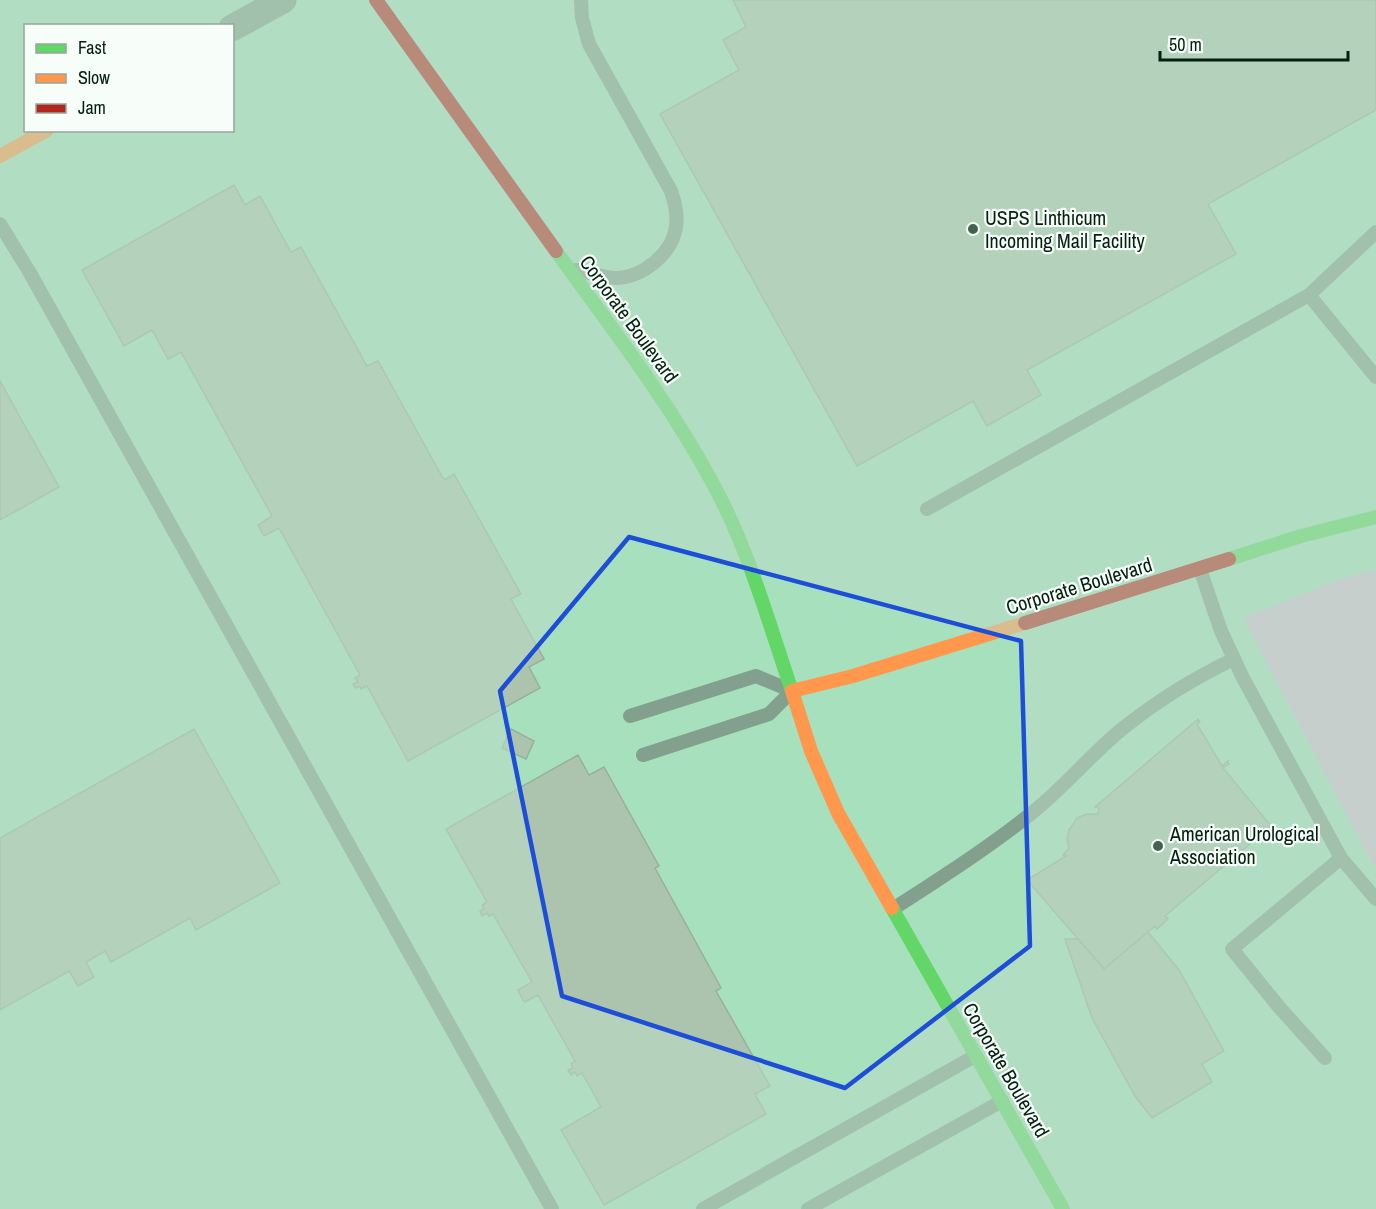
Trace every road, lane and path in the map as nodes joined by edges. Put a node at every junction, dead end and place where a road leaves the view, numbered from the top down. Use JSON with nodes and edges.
{"nodes":[{"id":1,"x":283,"y":0,"type":"edge"},
{"id":2,"x":376,"y":0,"type":"edge"},
{"id":3,"x":581,"y":0,"type":"edge"},
{"id":4,"x":234,"y":27,"type":"edge"},
{"id":5,"x":43,"y":132,"type":"edge"},
{"id":6,"x":0,"y":156,"type":"edge"},
{"id":7,"x":0,"y":224,"type":"edge"},
{"id":8,"x":1376,"y":232,"type":"edge"},
{"id":9,"x":569,"y":268,"type":"junction"},
{"id":10,"x":1309,"y":295,"type":"junction"},
{"id":11,"x":1376,"y":376,"type":"edge"},
{"id":12,"x":927,"y":508,"type":"dead end"},
{"id":13,"x":1376,"y":517,"type":"edge"},
{"id":14,"x":1200,"y":569,"type":"junction"},
{"id":15,"x":1234,"y":659,"type":"junction"},
{"id":16,"x":792,"y":691,"type":"junction"},
{"id":17,"x":630,"y":716,"type":"dead end"},
{"id":18,"x":643,"y":755,"type":"dead end"},
{"id":19,"x":1341,"y":858,"type":"junction"},
{"id":20,"x":1376,"y":899,"type":"edge"},
{"id":21,"x":892,"y":909,"type":"junction"},
{"id":22,"x":976,"y":1055,"type":"junction"},
{"id":23,"x":1325,"y":1058,"type":"dead end"},
{"id":24,"x":1002,"y":1101,"type":"junction"},
{"id":25,"x":552,"y":1209,"type":"edge"},
{"id":26,"x":703,"y":1209,"type":"edge"},
{"id":27,"x":808,"y":1209,"type":"edge"},
{"id":28,"x":1063,"y":1209,"type":"edge"}],
"edges":[{"from":1,"to":4,"type":"street"},
{"from":2,"to":9,"type":"street","name":"Corporate Boulevard"},
{"from":3,"to":9,"type":"lane"},
{"from":5,"to":6,"type":"street"},
{"from":7,"to":25,"type":"lane"},
{"from":8,"to":10,"type":"lane"},
{"from":9,"to":16,"type":"street","name":"Corporate Boulevard"},
{"from":10,"to":11,"type":"lane"},
{"from":10,"to":12,"type":"lane"},
{"from":13,"to":14,"type":"street","name":"Corporate Boulevard"},
{"from":14,"to":15,"type":"lane"},
{"from":14,"to":16,"type":"street","name":"Corporate Boulevard"},
{"from":15,"to":19,"type":"lane"},
{"from":15,"to":21,"type":"lane"},
{"from":16,"to":17,"type":"lane"},
{"from":16,"to":18,"type":"lane"},
{"from":16,"to":21,"type":"street","name":"Corporate Boulevard"},
{"from":19,"to":20,"type":"lane"},
{"from":19,"to":23,"type":"lane"},
{"from":21,"to":22,"type":"street","name":"Corporate Boulevard"},
{"from":22,"to":24,"type":"street","name":"Corporate Boulevard"},
{"from":22,"to":26,"type":"lane"},
{"from":24,"to":27,"type":"lane"},
{"from":24,"to":28,"type":"street","name":"Corporate Boulevard"}]}
